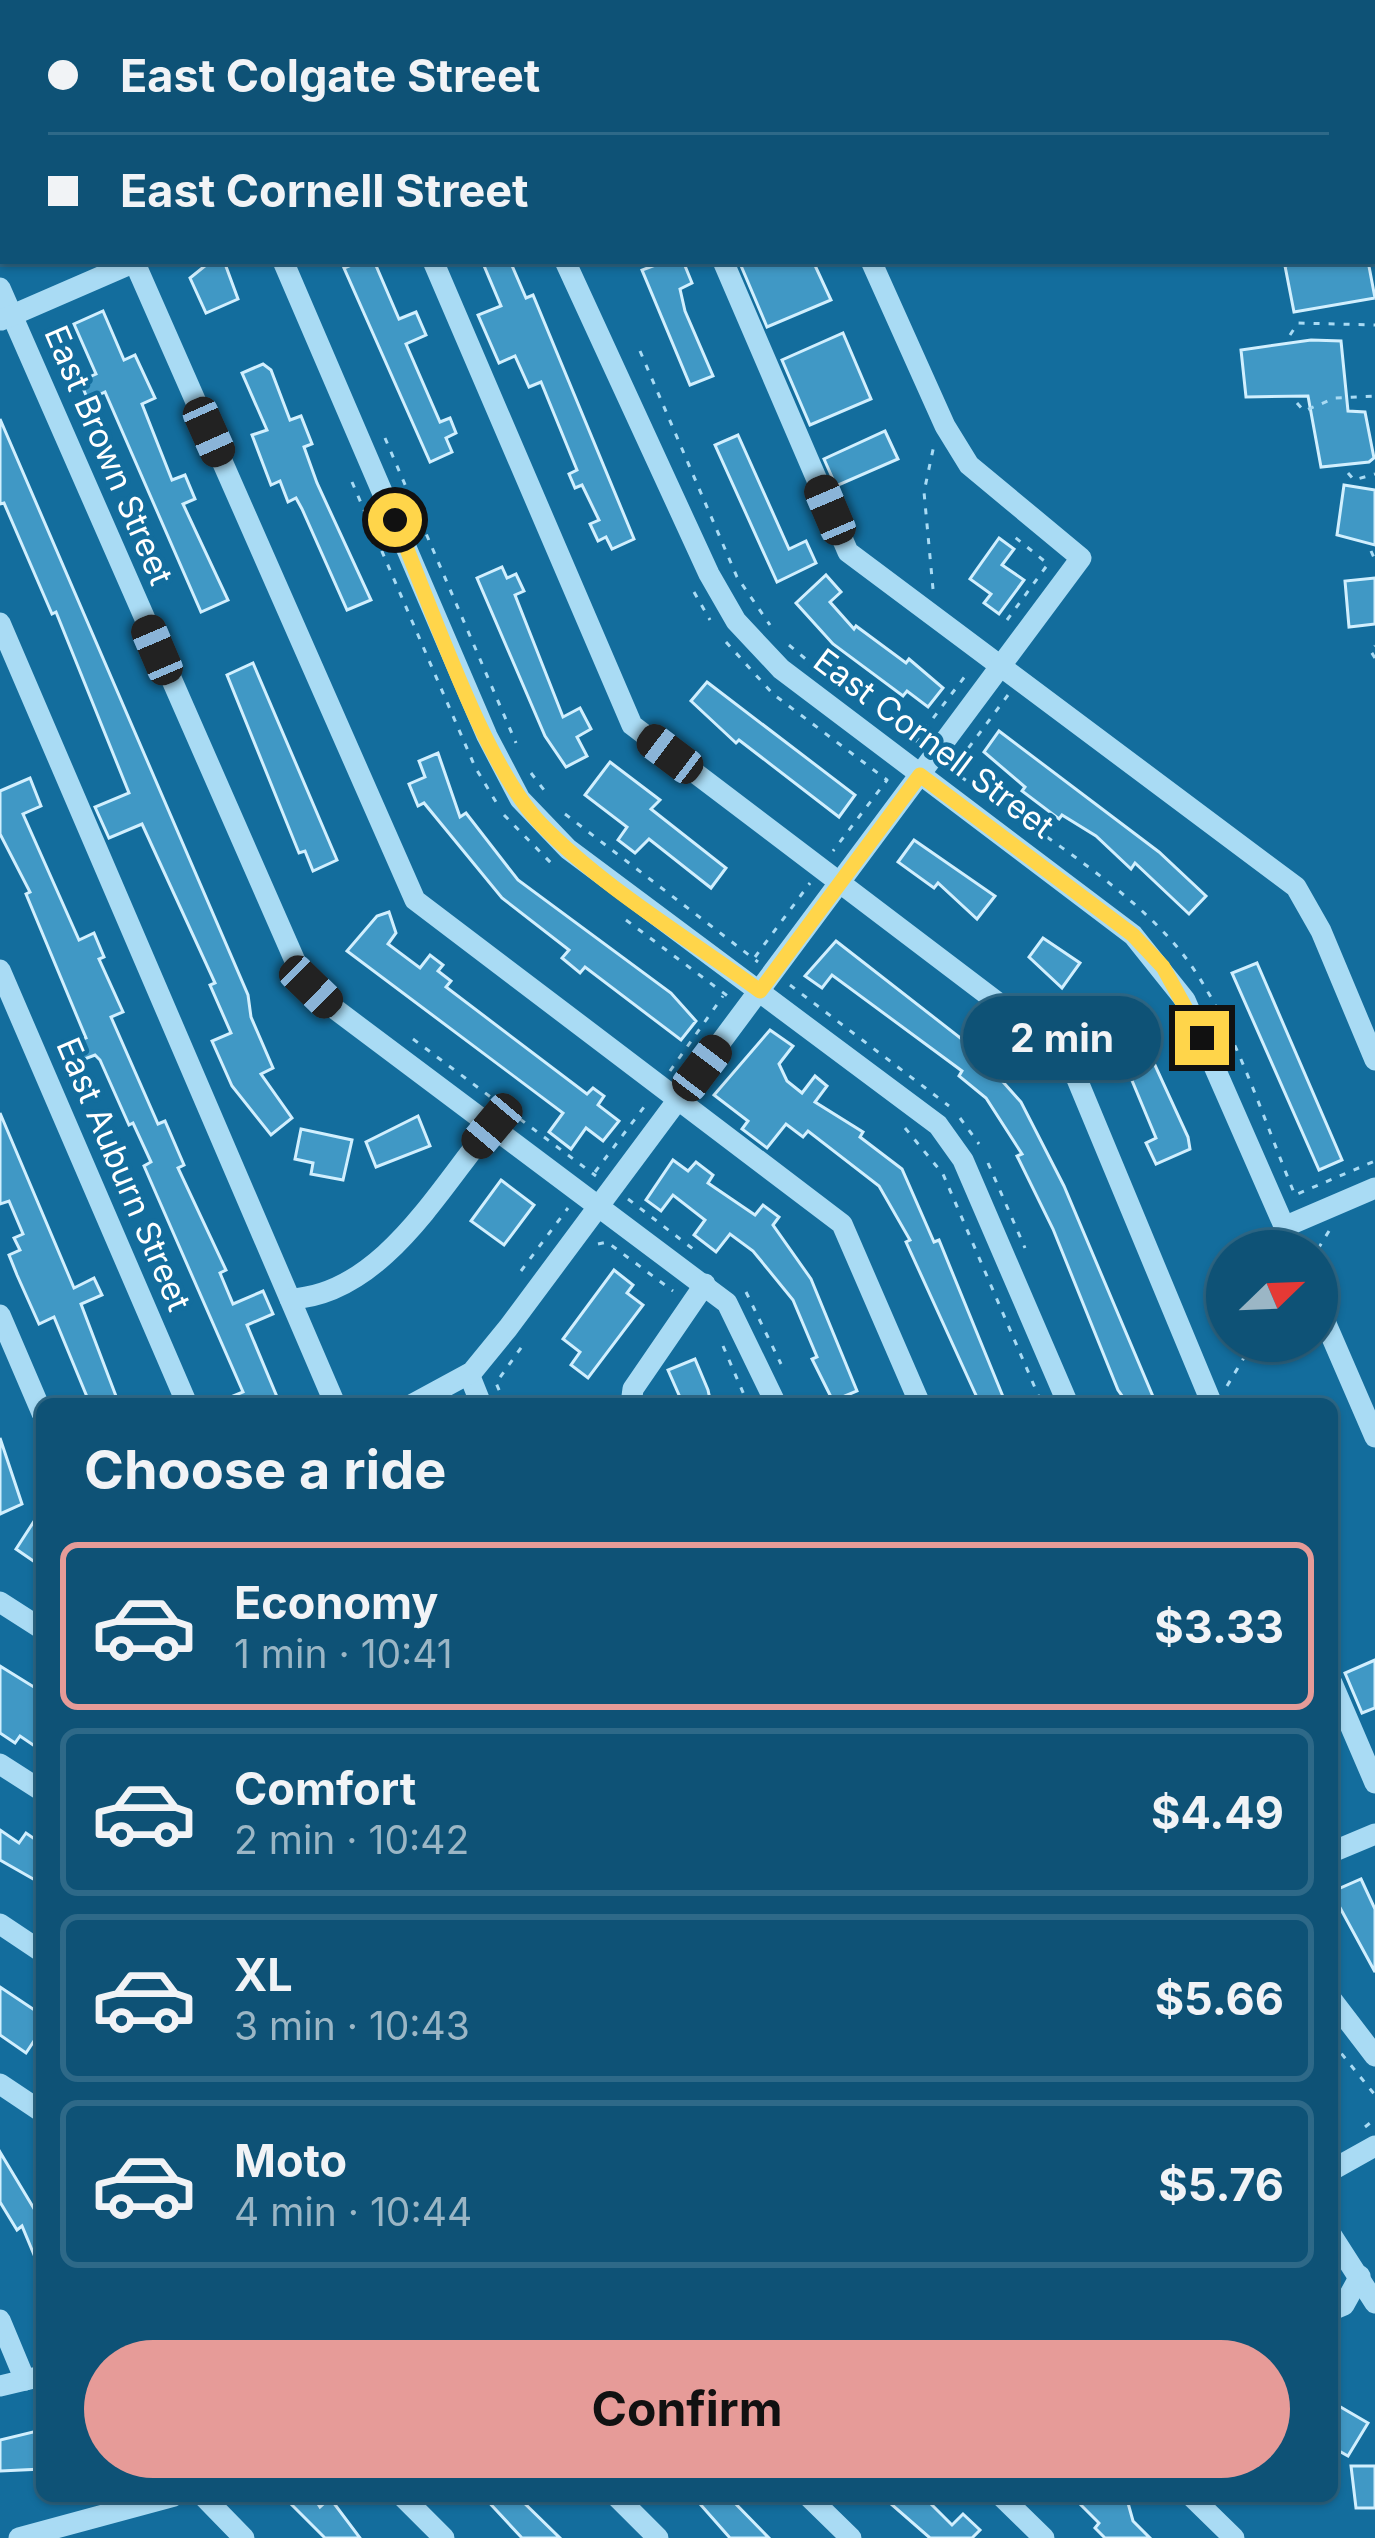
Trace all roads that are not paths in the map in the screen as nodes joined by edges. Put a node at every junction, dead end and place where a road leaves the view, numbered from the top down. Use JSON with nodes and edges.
{"nodes":[{"id":1,"x":128,"y":264,"type":"edge"},
{"id":2,"x":136,"y":264,"type":"edge"},
{"id":3,"x":285,"y":264,"type":"edge"},
{"id":4,"x":434,"y":264,"type":"edge"},
{"id":5,"x":566,"y":264,"type":"edge"},
{"id":6,"x":724,"y":264,"type":"edge"},
{"id":7,"x":872,"y":264,"type":"edge"},
{"id":8,"x":0,"y":288,"type":"edge"},
{"id":9,"x":6,"y":317,"type":"edge"},
{"id":10,"x":0,"y":623,"type":"edge"},
{"id":11,"x":992,"y":660,"type":"junction"},
{"id":12,"x":920,"y":775,"type":"junction"},
{"id":13,"x":841,"y":882,"type":"junction"},
{"id":14,"x":0,"y":970,"type":"edge"},
{"id":15,"x":760,"y":991,"type":"junction"},
{"id":16,"x":1375,"y":1060,"type":"edge"},
{"id":17,"x":679,"y":1098,"type":"junction"},
{"id":18,"x":492,"y":1126,"type":"junction"},
{"id":19,"x":1375,"y":1188,"type":"edge"},
{"id":20,"x":590,"y":1198,"type":"junction"},
{"id":21,"x":1284,"y":1227,"type":"junction"},
{"id":22,"x":1285,"y":1230,"type":"edge"},
{"id":23,"x":705,"y":1284,"type":"junction"},
{"id":24,"x":290,"y":1299,"type":"junction"},
{"id":25,"x":0,"y":1315,"type":"edge"},
{"id":26,"x":1338,"y":1332,"type":"edge"},
{"id":27,"x":469,"y":1374,"type":"junction"},
{"id":28,"x":184,"y":1398,"type":"edge"},
{"id":29,"x":332,"y":1398,"type":"edge"},
{"id":30,"x":424,"y":1398,"type":"edge"},
{"id":31,"x":479,"y":1398,"type":"edge"},
{"id":32,"x":632,"y":1398,"type":"edge"},
{"id":33,"x":773,"y":1398,"type":"edge"},
{"id":34,"x":917,"y":1398,"type":"edge"},
{"id":35,"x":1065,"y":1398,"type":"edge"},
{"id":36,"x":1218,"y":1398,"type":"edge"},
{"id":37,"x":36,"y":1399,"type":"edge"},
{"id":38,"x":1375,"y":1437,"type":"edge"},
{"id":39,"x":0,"y":1602,"type":"edge"},
{"id":40,"x":36,"y":1625,"type":"edge"},
{"id":41,"x":1338,"y":1697,"type":"edge"},
{"id":42,"x":0,"y":1763,"type":"edge"},
{"id":43,"x":1375,"y":1783,"type":"edge"},
{"id":44,"x":36,"y":1787,"type":"edge"},
{"id":45,"x":1375,"y":1834,"type":"edge"},
{"id":46,"x":1338,"y":1849,"type":"edge"},
{"id":47,"x":0,"y":1924,"type":"edge"},
{"id":48,"x":36,"y":1948,"type":"edge"},
{"id":49,"x":1338,"y":2008,"type":"edge"},
{"id":50,"x":1375,"y":2056,"type":"edge"},
{"id":51,"x":0,"y":2084,"type":"edge"},
{"id":52,"x":36,"y":2108,"type":"edge"},
{"id":53,"x":1375,"y":2146,"type":"edge"},
{"id":54,"x":1338,"y":2167,"type":"edge"},
{"id":55,"x":1338,"y":2245,"type":"edge"},
{"id":56,"x":1360,"y":2276,"type":"junction"},
{"id":57,"x":1375,"y":2303,"type":"edge"},
{"id":58,"x":1338,"y":2308,"type":"edge"},
{"id":59,"x":0,"y":2320,"type":"edge"},
{"id":60,"x":33,"y":2378,"type":"edge"},
{"id":61,"x":0,"y":2386,"type":"edge"},
{"id":62,"x":152,"y":2502,"type":"edge"},
{"id":63,"x":209,"y":2502,"type":"edge"},
{"id":64,"x":408,"y":2502,"type":"edge"},
{"id":65,"x":622,"y":2502,"type":"edge"},
{"id":66,"x":814,"y":2502,"type":"edge"},
{"id":67,"x":1007,"y":2502,"type":"edge"},
{"id":68,"x":1197,"y":2502,"type":"edge"},
{"id":69,"x":19,"y":2538,"type":"edge"},
{"id":70,"x":244,"y":2538,"type":"edge"},
{"id":71,"x":444,"y":2538,"type":"edge"},
{"id":72,"x":658,"y":2538,"type":"edge"},
{"id":73,"x":851,"y":2538,"type":"edge"},
{"id":74,"x":1044,"y":2538,"type":"edge"},
{"id":75,"x":1234,"y":2538,"type":"edge"}],
"edges":[{"from":1,"to":9,"type":"street"},
{"from":2,"to":17,"type":"street"},
{"from":3,"to":15,"type":"street"},
{"from":4,"to":13,"type":"street"},
{"from":5,"to":12,"type":"street","name":"East Cornell Street"},
{"from":6,"to":11,"type":"street"},
{"from":7,"to":11,"type":"street"},
{"from":8,"to":9,"type":"street","name":"East Brown Street"},
{"from":9,"to":18,"type":"street","name":"East Brown Street"},
{"from":10,"to":24,"type":"street"},
{"from":11,"to":12,"type":"street"},
{"from":11,"to":16,"type":"street"},
{"from":12,"to":13,"type":"street"},
{"from":12,"to":21,"type":"street","name":"East Cornell Street"},
{"from":13,"to":15,"type":"street"},
{"from":13,"to":36,"type":"street"},
{"from":14,"to":28,"type":"street","name":"East Auburn Street"},
{"from":15,"to":17,"type":"street"},
{"from":15,"to":35,"type":"street"},
{"from":17,"to":20,"type":"street"},
{"from":17,"to":34,"type":"street"},
{"from":18,"to":20,"type":"street","name":"East Brown Street"},
{"from":18,"to":24,"type":"street"},
{"from":19,"to":21,"type":"street"},
{"from":20,"to":23,"type":"street","name":"East Brown Street"},
{"from":20,"to":27,"type":"street"},
{"from":21,"to":22,"type":"street","name":"East Cornell Street"},
{"from":23,"to":32,"type":"street"},
{"from":23,"to":33,"type":"street","name":"East Brown Street"},
{"from":24,"to":29,"type":"street"},
{"from":25,"to":37,"type":"street"},
{"from":26,"to":38,"type":"street"},
{"from":27,"to":30,"type":"street"},
{"from":27,"to":31,"type":"street"},
{"from":39,"to":40,"type":"street"},
{"from":41,"to":43,"type":"street"},
{"from":42,"to":44,"type":"street"},
{"from":45,"to":46,"type":"street"},
{"from":47,"to":48,"type":"street"},
{"from":49,"to":50,"type":"street"},
{"from":51,"to":52,"type":"street"},
{"from":53,"to":54,"type":"street"},
{"from":55,"to":56,"type":"street"},
{"from":56,"to":57,"type":"street"},
{"from":56,"to":58,"type":"street"},
{"from":59,"to":60,"type":"street"},
{"from":60,"to":61,"type":"street"},
{"from":62,"to":69,"type":"street"},
{"from":63,"to":70,"type":"street"},
{"from":64,"to":71,"type":"street"},
{"from":65,"to":72,"type":"street"},
{"from":66,"to":73,"type":"street"},
{"from":67,"to":74,"type":"street"},
{"from":68,"to":75,"type":"street"}]}
